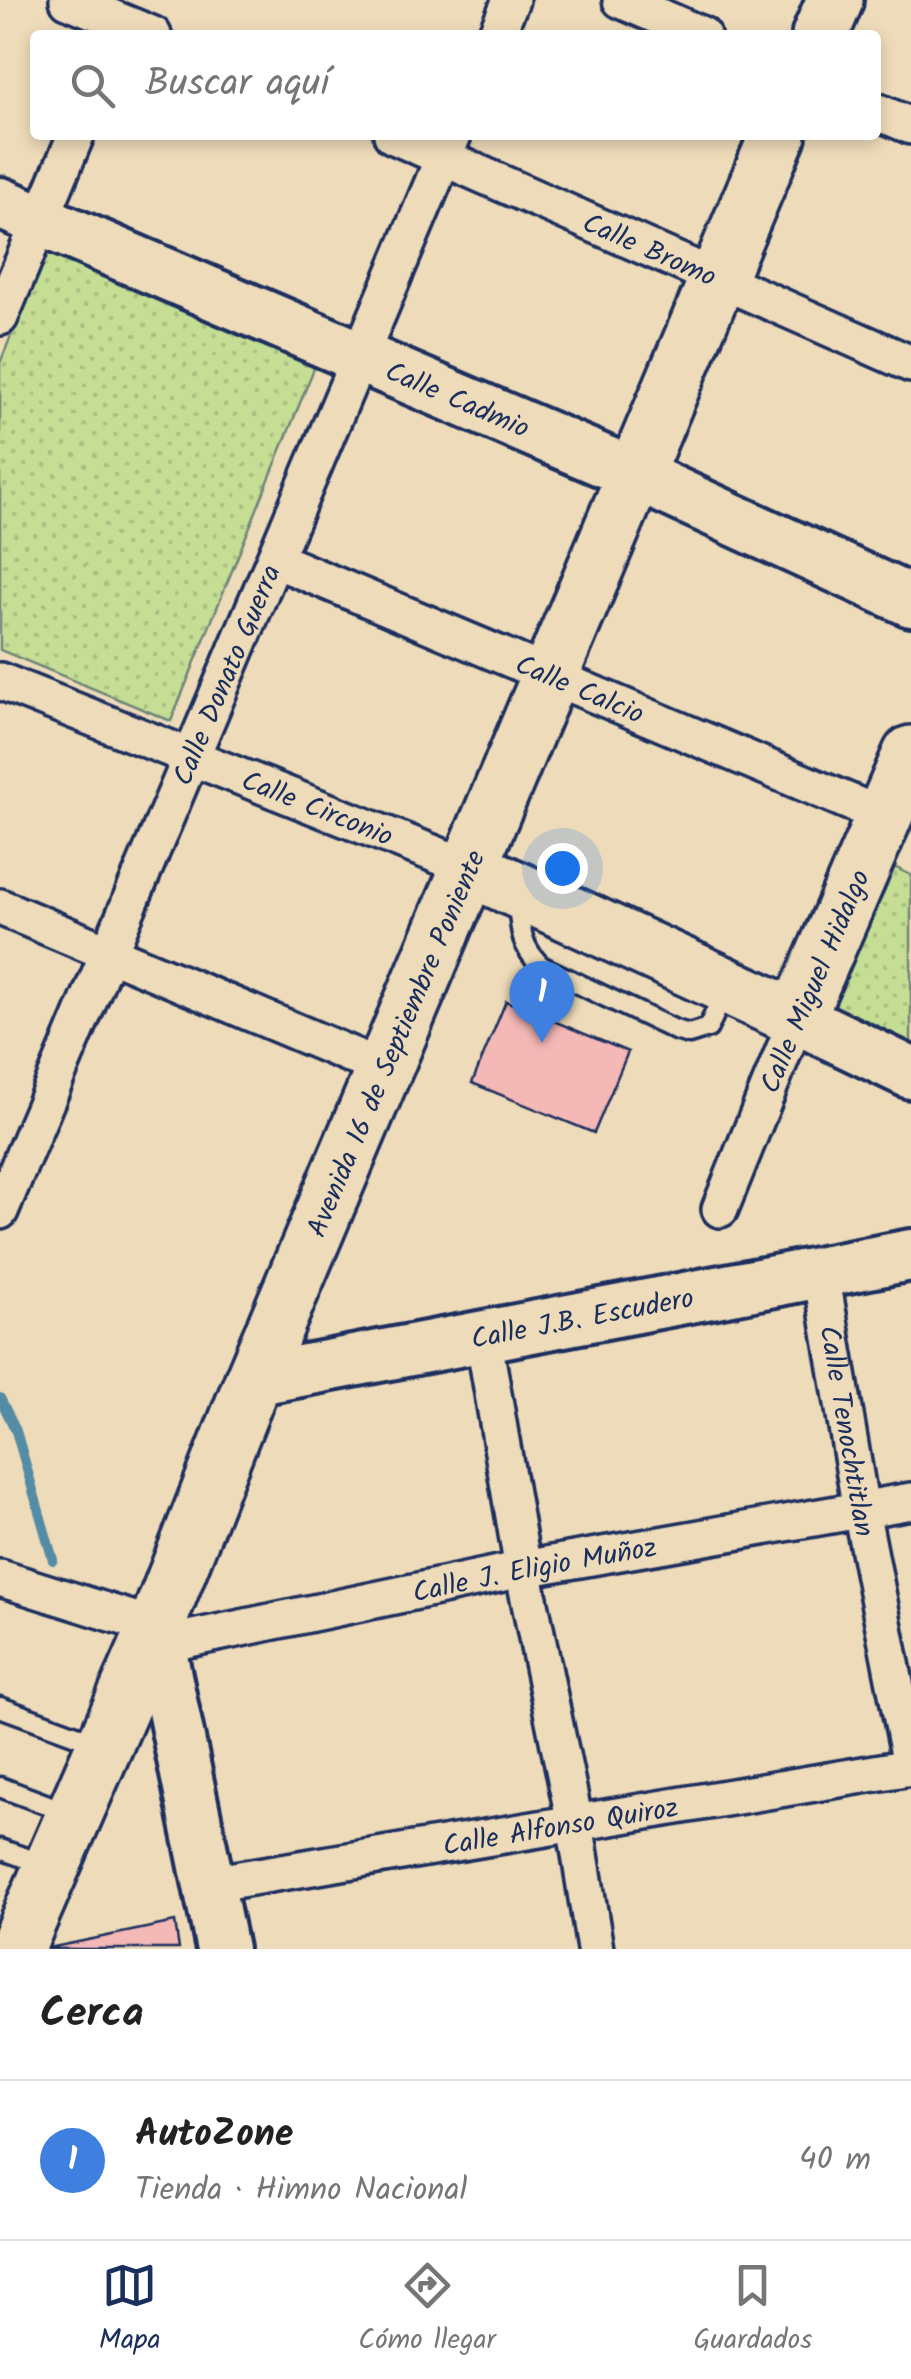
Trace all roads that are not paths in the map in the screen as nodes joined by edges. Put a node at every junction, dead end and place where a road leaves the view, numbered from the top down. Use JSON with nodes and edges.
{"nodes":[{"id":1,"x":68,"y":0,"type":"edge"},
{"id":2,"x":511,"y":0,"type":"edge"},
{"id":3,"x":621,"y":0,"type":"edge"},
{"id":4,"x":835,"y":0,"type":"edge"},
{"id":5,"x":121,"y":19,"type":"edge"},
{"id":6,"x":498,"y":30,"type":"edge"},
{"id":7,"x":690,"y":30,"type":"edge"},
{"id":8,"x":822,"y":30,"type":"edge"},
{"id":9,"x":881,"y":113,"type":"edge"},
{"id":10,"x":911,"y":126,"type":"edge"},
{"id":11,"x":72,"y":140,"type":"edge"},
{"id":12,"x":417,"y":140,"type":"edge"},
{"id":13,"x":776,"y":140,"type":"edge"},
{"id":14,"x":448,"y":146,"type":"edge"},
{"id":15,"x":21,"y":212,"type":"edge"},
{"id":16,"x":717,"y":278,"type":"junction"},
{"id":17,"x":0,"y":317,"type":"edge"},
{"id":18,"x":360,"y":356,"type":"junction"},
{"id":19,"x":911,"y":364,"type":"edge"},
{"id":20,"x":634,"y":474,"type":"junction"},
{"id":21,"x":276,"y":560,"type":"junction"},
{"id":22,"x":911,"y":601,"type":"edge"},
{"id":23,"x":550,"y":676,"type":"junction"},
{"id":24,"x":0,"y":681,"type":"edge"},
{"id":25,"x":911,"y":754,"type":"edge"},
{"id":26,"x":189,"y":757,"type":"junction"},
{"id":27,"x":885,"y":817,"type":"junction"},
{"id":28,"x":494,"y":879,"type":"junction"},
{"id":29,"x":0,"y":907,"type":"edge"},
{"id":30,"x":110,"y":953,"type":"junction"},
{"id":31,"x":796,"y":1018,"type":"junction"},
{"id":32,"x":384,"y":1069,"type":"junction"},
{"id":33,"x":911,"y":1074,"type":"edge"},
{"id":34,"x":13,"y":1141,"type":"edge"},
{"id":35,"x":720,"y":1209,"type":"dead end"},
{"id":36,"x":0,"y":1212,"type":"edge"},
{"id":37,"x":911,"y":1255,"type":"edge"},
{"id":38,"x":820,"y":1273,"type":"junction"},
{"id":39,"x":482,"y":1335,"type":"junction"},
{"id":40,"x":253,"y":1380,"type":"junction"},
{"id":41,"x":911,"y":1501,"type":"edge"},
{"id":42,"x":860,"y":1510,"type":"junction"},
{"id":43,"x":523,"y":1569,"type":"junction"},
{"id":44,"x":0,"y":1578,"type":"edge"},
{"id":45,"x":158,"y":1636,"type":"junction"},
{"id":46,"x":0,"y":1707,"type":"edge"},
{"id":47,"x":104,"y":1745,"type":"junction"},
{"id":48,"x":911,"y":1766,"type":"edge"},
{"id":49,"x":0,"y":1786,"type":"edge"},
{"id":50,"x":74,"y":1814,"type":"junction"},
{"id":51,"x":575,"y":1823,"type":"junction"},
{"id":52,"x":0,"y":1849,"type":"edge"},
{"id":53,"x":52,"y":1867,"type":"junction"},
{"id":54,"x":210,"y":1884,"type":"junction"},
{"id":55,"x":16,"y":1949,"type":"edge"},
{"id":56,"x":222,"y":1949,"type":"edge"},
{"id":57,"x":594,"y":1949,"type":"edge"}],
"edges":[{"from":1,"to":5,"type":"street"},
{"from":2,"to":6,"type":"street"},
{"from":3,"to":7,"type":"street"},
{"from":4,"to":8,"type":"main road"},
{"from":9,"to":10,"type":"street"},
{"from":11,"to":15,"type":"street"},
{"from":12,"to":14,"type":"street","name":"Calle Bromo"},
{"from":13,"to":16,"type":"main road","name":"Avenida 16 de Septiembre Poniente"},
{"from":14,"to":16,"type":"street","name":"Calle Bromo"},
{"from":14,"to":18,"type":"street","name":"Calle Donato Guerra"},
{"from":15,"to":17,"type":"street"},
{"from":15,"to":18,"type":"street","name":"Calle Cadmio"},
{"from":16,"to":19,"type":"street","name":"Calle Bromo"},
{"from":16,"to":20,"type":"main road","name":"Avenida 16 de Septiembre Poniente"},
{"from":18,"to":20,"type":"street","name":"Calle Cadmio"},
{"from":18,"to":21,"type":"street","name":"Calle Donato Guerra"},
{"from":20,"to":22,"type":"street","name":"Calle Cadmio"},
{"from":20,"to":23,"type":"main road","name":"Avenida 16 de Septiembre Poniente"},
{"from":21,"to":23,"type":"street","name":"Calle Calcio"},
{"from":21,"to":26,"type":"street","name":"Calle Donato Guerra"},
{"from":23,"to":27,"type":"street","name":"Calle Calcio"},
{"from":23,"to":28,"type":"main road","name":"Avenida 16 de Septiembre Poniente"},
{"from":24,"to":26,"type":"street","name":"Calle Circonio"},
{"from":25,"to":27,"type":"main road","name":"Calle Miguel Hidalgo"},
{"from":26,"to":28,"type":"street","name":"Calle Circonio"},
{"from":26,"to":30,"type":"street","name":"Calle Donato Guerra"},
{"from":27,"to":31,"type":"main road","name":"Calle Miguel Hidalgo"},
{"from":28,"to":31,"type":"main road"},
{"from":28,"to":32,"type":"main road","name":"Avenida 16 de Septiembre Poniente"},
{"from":29,"to":30,"type":"street"},
{"from":30,"to":32,"type":"street"},
{"from":30,"to":34,"type":"street","name":"Calle Donato Guerra"},
{"from":31,"to":33,"type":"street"},
{"from":31,"to":35,"type":"street","name":"Calle Miguel Hidalgo"},
{"from":32,"to":40,"type":"main road","name":"Avenida 16 de Septiembre Poniente"},
{"from":34,"to":36,"type":"street","name":"Calle Donato Guerra"},
{"from":37,"to":38,"type":"street","name":"Calle J.B. Escudero"},
{"from":38,"to":39,"type":"street","name":"Calle J.B. Escudero"},
{"from":38,"to":42,"type":"street","name":"Calle Tenochtitlan"},
{"from":39,"to":40,"type":"street","name":"Calle J.B. Escudero"},
{"from":39,"to":43,"type":"street"},
{"from":40,"to":45,"type":"main road","name":"Avenida 16 de Septiembre Poniente"},
{"from":41,"to":42,"type":"street","name":"Calle J. Eligio Muñoz"},
{"from":42,"to":43,"type":"street","name":"Calle J. Eligio Muñoz"},
{"from":42,"to":48,"type":"street","name":"Calle Tenochtitlan"},
{"from":43,"to":45,"type":"street","name":"Calle J. Eligio Muñoz"},
{"from":43,"to":51,"type":"street"},
{"from":44,"to":45,"type":"street"},
{"from":45,"to":47,"type":"main road","name":"Avenida 16 de Septiembre Poniente"},
{"from":45,"to":54,"type":"street"},
{"from":46,"to":47,"type":"lane"},
{"from":47,"to":50,"type":"main road","name":"Avenida 16 de Septiembre Poniente"},
{"from":48,"to":51,"type":"street","name":"Calle Alfonso Quiroz"},
{"from":49,"to":50,"type":"lane"},
{"from":50,"to":53,"type":"main road","name":"Avenida 16 de Septiembre Poniente"},
{"from":51,"to":54,"type":"street","name":"Calle Alfonso Quiroz"},
{"from":51,"to":57,"type":"street"},
{"from":52,"to":53,"type":"lane"},
{"from":53,"to":55,"type":"main road","name":"Avenida 16 de Septiembre Poniente"},
{"from":54,"to":56,"type":"street"}]}
